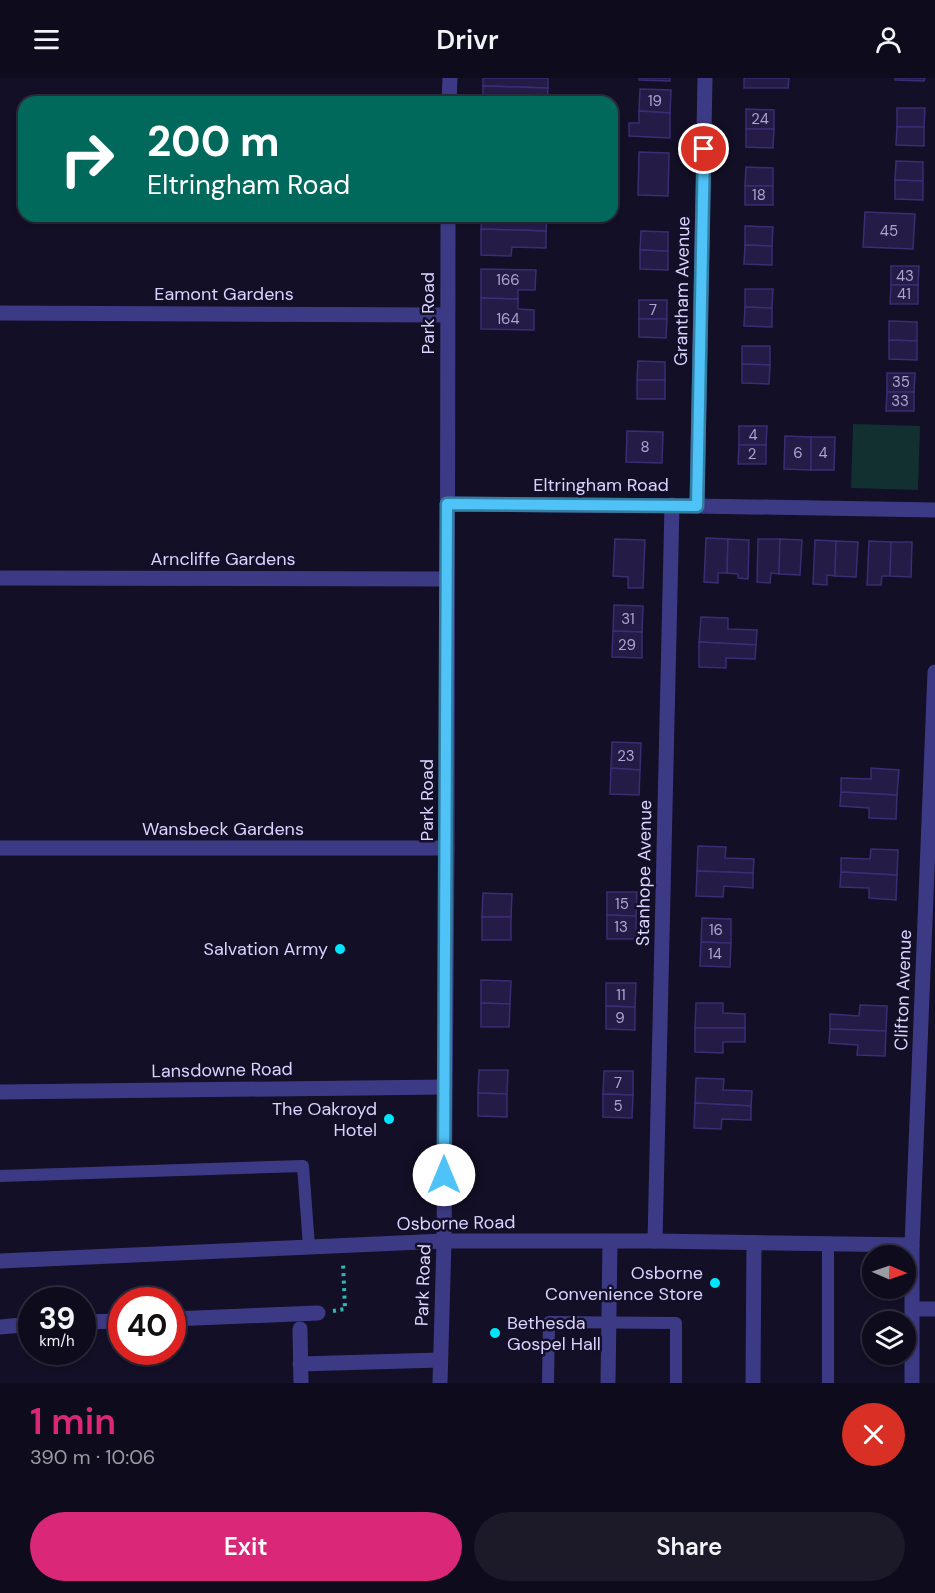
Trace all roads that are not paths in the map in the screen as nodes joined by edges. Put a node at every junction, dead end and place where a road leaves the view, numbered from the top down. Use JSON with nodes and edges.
{"nodes":[{"id":1,"x":450,"y":78,"type":"edge"},
{"id":2,"x":705,"y":78,"type":"edge"},
{"id":3,"x":449,"y":96,"type":"edge"},
{"id":4,"x":448,"y":222,"type":"edge"},
{"id":5,"x":0,"y":313,"type":"edge"},
{"id":6,"x":447,"y":315,"type":"junction"},
{"id":7,"x":447,"y":504,"type":"junction"},
{"id":8,"x":672,"y":505,"type":"junction"},
{"id":9,"x":697,"y":506,"type":"junction"},
{"id":10,"x":935,"y":510,"type":"edge"},
{"id":11,"x":0,"y":578,"type":"edge"},
{"id":12,"x":447,"y":579,"type":"junction"},
{"id":13,"x":935,"y":672,"type":"edge"},
{"id":14,"x":0,"y":848,"type":"edge"},
{"id":15,"x":447,"y":848,"type":"junction"},
{"id":16,"x":445,"y":1087,"type":"junction"},
{"id":17,"x":0,"y":1092,"type":"edge"},
{"id":18,"x":0,"y":1176,"type":"edge"},
{"id":19,"x":444,"y":1240,"type":"junction"},
{"id":20,"x":655,"y":1241,"type":"junction"},
{"id":21,"x":610,"y":1242,"type":"junction"},
{"id":22,"x":754,"y":1243,"type":"junction"},
{"id":23,"x":828,"y":1243,"type":"junction"},
{"id":24,"x":912,"y":1245,"type":"joint"},
{"id":25,"x":309,"y":1246,"type":"junction"},
{"id":26,"x":0,"y":1261,"type":"edge"},
{"id":27,"x":913,"y":1299,"type":"edge"},
{"id":28,"x":913,"y":1309,"type":"junction"},
{"id":29,"x":935,"y":1310,"type":"edge"},
{"id":30,"x":318,"y":1313,"type":"road end"},
{"id":31,"x":186,"y":1318,"type":"edge"},
{"id":32,"x":609,"y":1323,"type":"junction"},
{"id":33,"x":18,"y":1325,"type":"edge"},
{"id":34,"x":0,"y":1327,"type":"edge"},
{"id":35,"x":300,"y":1329,"type":"dead end"},
{"id":36,"x":440,"y":1360,"type":"junction"},
{"id":37,"x":300,"y":1364,"type":"junction"},
{"id":38,"x":301,"y":1383,"type":"edge"},
{"id":39,"x":440,"y":1383,"type":"edge"},
{"id":40,"x":548,"y":1383,"type":"edge"},
{"id":41,"x":608,"y":1383,"type":"edge"},
{"id":42,"x":676,"y":1383,"type":"edge"},
{"id":43,"x":753,"y":1383,"type":"edge"},
{"id":44,"x":828,"y":1383,"type":"edge"},
{"id":45,"x":912,"y":1383,"type":"edge"}],
"edges":[{"from":1,"to":3,"type":"street"},
{"from":2,"to":9,"type":"street","name":"Grantham Avenue"},
{"from":4,"to":6,"type":"street","name":"Park Road"},
{"from":5,"to":6,"type":"street","name":"Eamont Gardens"},
{"from":6,"to":7,"type":"street","name":"Park Road"},
{"from":7,"to":8,"type":"street","name":"Eltringham Road"},
{"from":7,"to":12,"type":"street","name":"Park Road"},
{"from":8,"to":9,"type":"street","name":"Eltringham Road"},
{"from":8,"to":20,"type":"street","name":"Stanhope Avenue"},
{"from":9,"to":10,"type":"street","name":"Eltringham Road"},
{"from":11,"to":12,"type":"street","name":"Arncliffe Gardens"},
{"from":12,"to":15,"type":"street","name":"Park Road"},
{"from":13,"to":24,"type":"street","name":"Clifton Avenue"},
{"from":14,"to":15,"type":"street","name":"Wansbeck Gardens"},
{"from":15,"to":16,"type":"street","name":"Park Road"},
{"from":16,"to":17,"type":"street","name":"Lansdowne Road"},
{"from":16,"to":19,"type":"street","name":"Park Road"},
{"from":18,"to":25,"type":"lane"},
{"from":19,"to":21,"type":"street","name":"Osborne Road"},
{"from":19,"to":25,"type":"street","name":"Osborne Road"},
{"from":19,"to":36,"type":"street","name":"Park Road"},
{"from":20,"to":21,"type":"street","name":"Osborne Road"},
{"from":20,"to":22,"type":"street","name":"Osborne Road"},
{"from":21,"to":32,"type":"street"},
{"from":22,"to":23,"type":"street","name":"Osborne Road"},
{"from":22,"to":43,"type":"street"},
{"from":23,"to":24,"type":"street","name":"Osborne Road"},
{"from":23,"to":44,"type":"lane"},
{"from":25,"to":26,"type":"street","name":"Osborne Road"},
{"from":27,"to":28,"type":"street","name":"Clifton Avenue"},
{"from":28,"to":29,"type":"street"},
{"from":28,"to":45,"type":"street","name":"Clifton Avenue"},
{"from":30,"to":31,"type":"street"},
{"from":32,"to":40,"type":"lane"},
{"from":32,"to":41,"type":"street"},
{"from":32,"to":42,"type":"lane"},
{"from":33,"to":34,"type":"street"},
{"from":35,"to":37,"type":"street"},
{"from":36,"to":37,"type":"street"},
{"from":36,"to":39,"type":"street","name":"Park Road"},
{"from":37,"to":38,"type":"street"}]}
